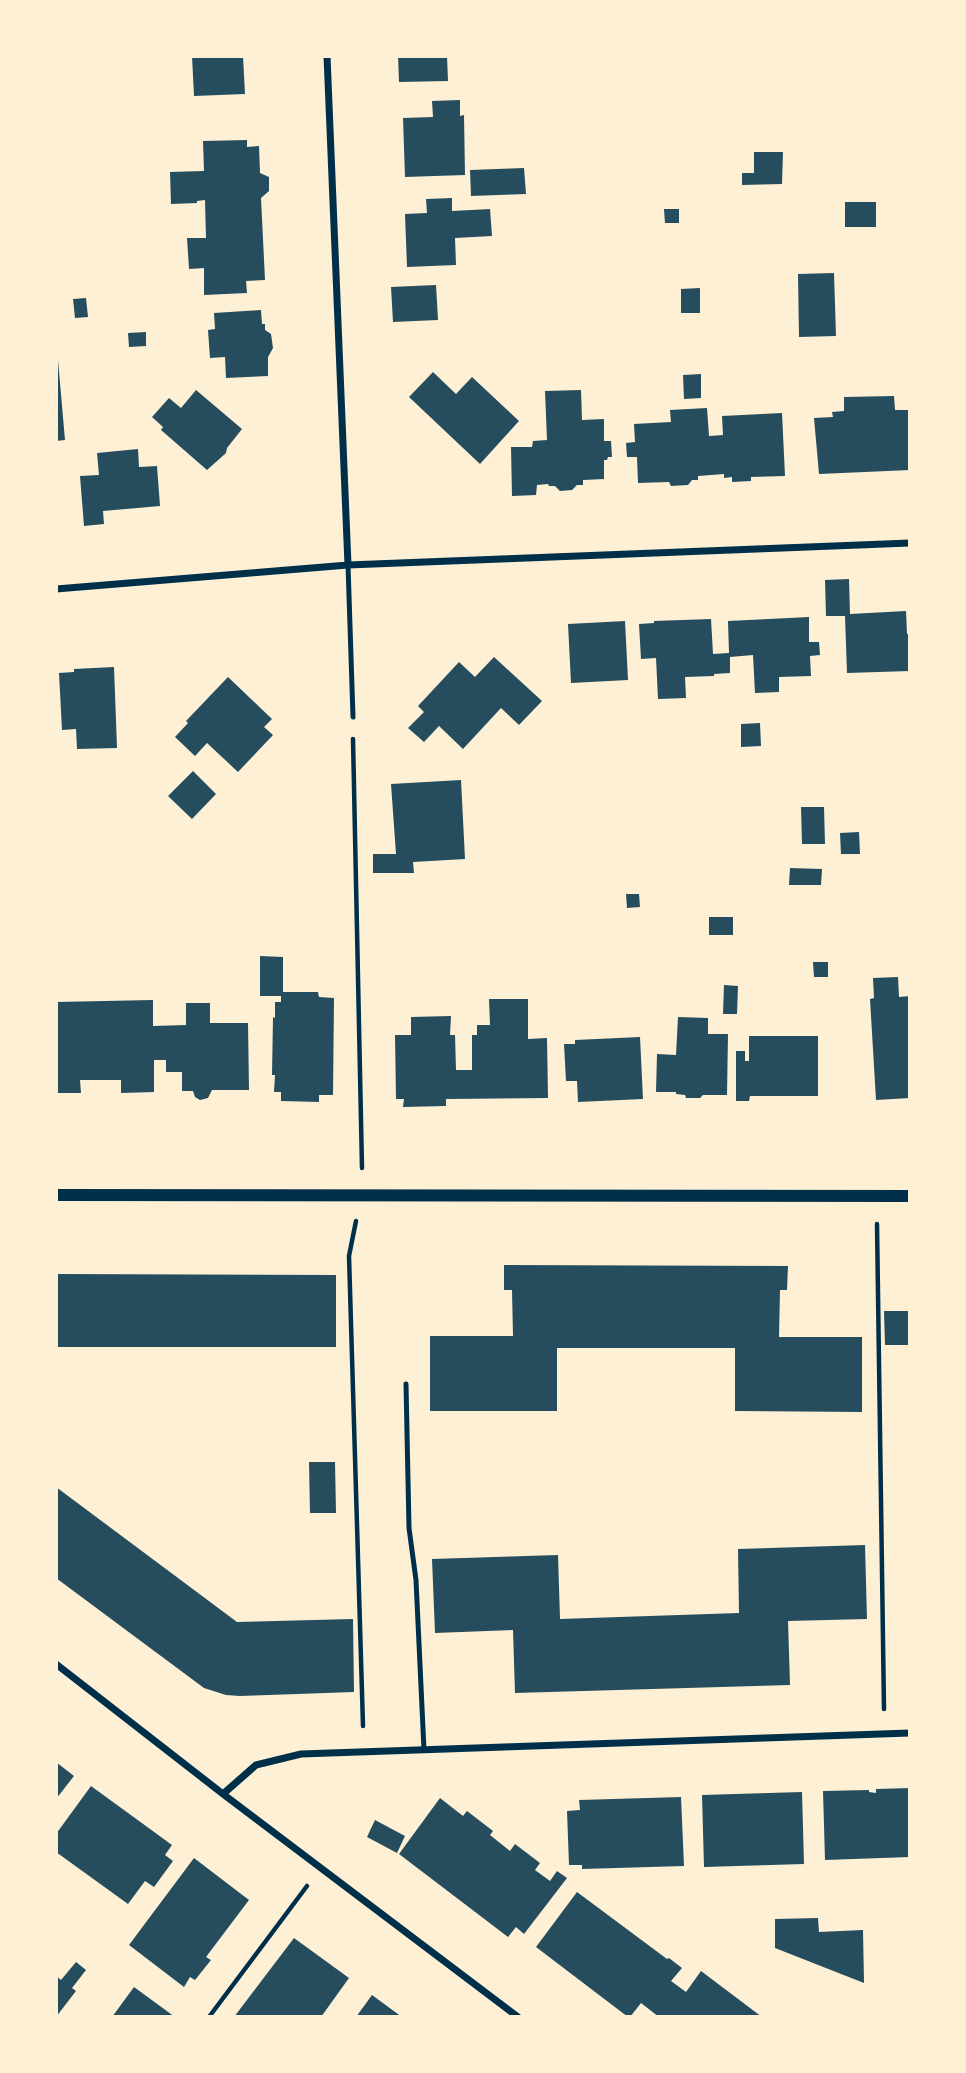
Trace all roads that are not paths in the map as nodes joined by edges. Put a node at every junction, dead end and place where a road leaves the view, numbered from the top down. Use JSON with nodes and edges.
{"nodes":[{"id":1,"x":327,"y":56,"type":"edge"},
{"id":2,"x":910,"y":543,"type":"edge"},
{"id":3,"x":348,"y":565,"type":"junction"},
{"id":4,"x":56,"y":589,"type":"edge"},
{"id":5,"x":353,"y":717,"type":"road end"},
{"id":6,"x":56,"y":1195,"type":"edge"},
{"id":7,"x":910,"y":1196,"type":"edge"},
{"id":8,"x":406,"y":1384,"type":"dead end"},
{"id":9,"x":56,"y":1664,"type":"edge"},
{"id":10,"x":910,"y":1733,"type":"edge"},
{"id":11,"x":425,"y":1750,"type":"junction"},
{"id":12,"x":223,"y":1794,"type":"junction"},
{"id":13,"x":517,"y":2017,"type":"edge"}],
"edges":[{"from":1,"to":3,"type":"street"},
{"from":2,"to":3,"type":"street"},
{"from":3,"to":4,"type":"street"},
{"from":3,"to":5,"type":"lane"},
{"from":6,"to":7,"type":"street"},
{"from":8,"to":11,"type":"lane"},
{"from":9,"to":12,"type":"street"},
{"from":10,"to":11,"type":"street"},
{"from":11,"to":12,"type":"street"},
{"from":12,"to":13,"type":"street"}]}
